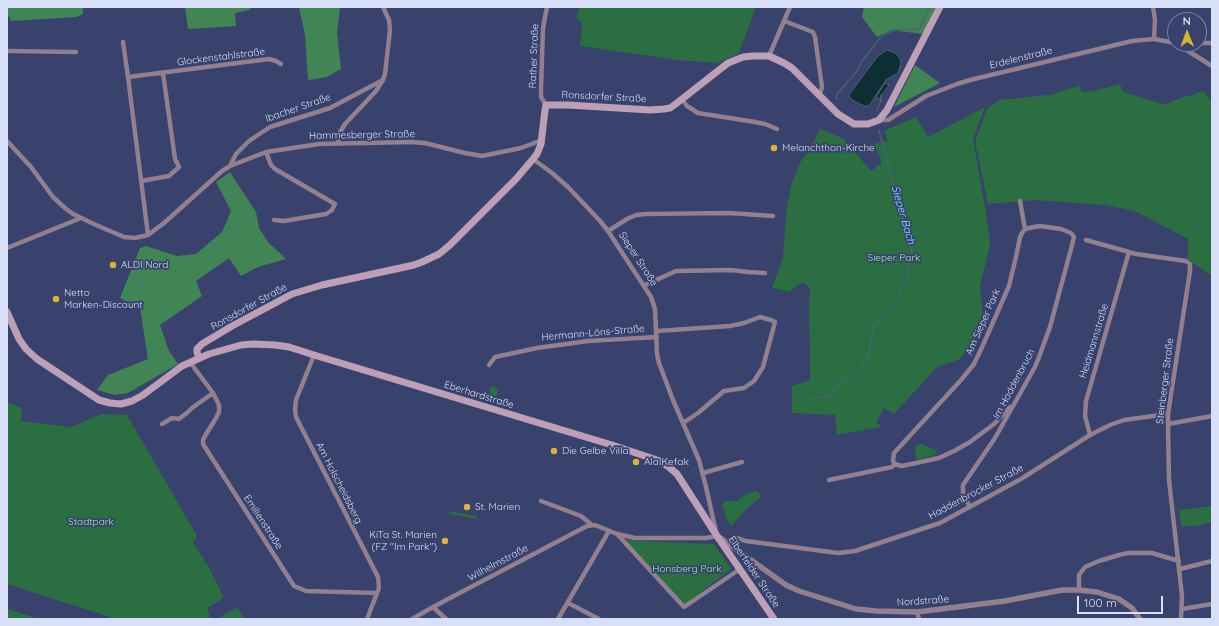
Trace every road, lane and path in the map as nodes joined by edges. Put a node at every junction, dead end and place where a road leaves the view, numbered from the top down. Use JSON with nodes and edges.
{"nodes":[{"id":1,"x":383,"y":7,"type":"edge"},
{"id":2,"x":547,"y":7,"type":"edge"},
{"id":3,"x":790,"y":7,"type":"edge"},
{"id":4,"x":940,"y":7,"type":"edge"},
{"id":5,"x":1152,"y":7,"type":"edge"},
{"id":6,"x":784,"y":21,"type":"junction"},
{"id":7,"x":1154,"y":39,"type":"junction"},
{"id":8,"x":1167,"y":41,"type":"edge"},
{"id":9,"x":123,"y":42,"type":"dead end"},
{"id":10,"x":7,"y":51,"type":"edge"},
{"id":11,"x":76,"y":52,"type":"dead end"},
{"id":12,"x":1189,"y":52,"type":"edge"},
{"id":13,"x":769,"y":56,"type":"junction"},
{"id":14,"x":281,"y":64,"type":"dead end"},
{"id":15,"x":1212,"y":66,"type":"edge"},
{"id":16,"x":163,"y":73,"type":"junction"},
{"id":17,"x":128,"y":77,"type":"junction"},
{"id":18,"x":383,"y":80,"type":"junction"},
{"id":19,"x":818,"y":95,"type":"junction"},
{"id":20,"x":682,"y":99,"type":"junction"},
{"id":21,"x":546,"y":106,"type":"junction"},
{"id":22,"x":879,"y":119,"type":"junction"},
{"id":23,"x":777,"y":129,"type":"dead end"},
{"id":24,"x":542,"y":140,"type":"junction"},
{"id":25,"x":7,"y":141,"type":"edge"},
{"id":26,"x":338,"y":143,"type":"junction"},
{"id":27,"x":266,"y":152,"type":"junction"},
{"id":28,"x":533,"y":159,"type":"junction"},
{"id":29,"x":230,"y":166,"type":"junction"},
{"id":30,"x":141,"y":181,"type":"junction"},
{"id":31,"x":1020,"y":201,"type":"dead end"},
{"id":32,"x":773,"y":216,"type":"dead end"},
{"id":33,"x":81,"y":218,"type":"junction"},
{"id":34,"x":274,"y":220,"type":"dead end"},
{"id":35,"x":1025,"y":229,"type":"junction"},
{"id":36,"x":608,"y":231,"type":"junction"},
{"id":37,"x":148,"y":235,"type":"junction"},
{"id":38,"x":1086,"y":240,"type":"dead end"},
{"id":39,"x":7,"y":248,"type":"edge"},
{"id":40,"x":1129,"y":252,"type":"junction"},
{"id":41,"x":765,"y":273,"type":"dead end"},
{"id":42,"x":645,"y":286,"type":"junction"},
{"id":43,"x":7,"y":312,"type":"edge"},
{"id":44,"x":657,"y":331,"type":"junction"},
{"id":45,"x":657,"y":337,"type":"junction"},
{"id":46,"x":314,"y":354,"type":"junction"},
{"id":47,"x":199,"y":358,"type":"junction"},
{"id":48,"x":190,"y":362,"type":"junction"},
{"id":49,"x":488,"y":365,"type":"dead end"},
{"id":50,"x":213,"y":393,"type":"junction"},
{"id":51,"x":1015,"y":402,"type":"junction"},
{"id":52,"x":1168,"y":414,"type":"junction"},
{"id":53,"x":1212,"y":416,"type":"edge"},
{"id":54,"x":683,"y":423,"type":"junction"},
{"id":55,"x":162,"y":424,"type":"dead end"},
{"id":56,"x":1168,"y":424,"type":"junction"},
{"id":57,"x":1090,"y":435,"type":"junction"},
{"id":58,"x":742,"y":462,"type":"dead end"},
{"id":59,"x":895,"y":464,"type":"junction"},
{"id":60,"x":703,"y":473,"type":"junction"},
{"id":61,"x":829,"y":480,"type":"dead end"},
{"id":62,"x":541,"y":501,"type":"dead end"},
{"id":63,"x":970,"y":507,"type":"junction"},
{"id":64,"x":592,"y":525,"type":"junction"},
{"id":65,"x":609,"y":531,"type":"junction"},
{"id":66,"x":617,"y":534,"type":"junction"},
{"id":67,"x":717,"y":536,"type":"junction"},
{"id":68,"x":736,"y":538,"type":"dead end"},
{"id":69,"x":1179,"y":561,"type":"junction"},
{"id":70,"x":1212,"y":561,"type":"edge"},
{"id":71,"x":740,"y":569,"type":"junction"},
{"id":72,"x":1180,"y":569,"type":"junction"},
{"id":73,"x":1079,"y":590,"type":"junction"},
{"id":74,"x":377,"y":593,"type":"junction"},
{"id":75,"x":568,"y":603,"type":"junction"},
{"id":76,"x":1212,"y":604,"type":"edge"},
{"id":77,"x":433,"y":607,"type":"junction"},
{"id":78,"x":1182,"y":609,"type":"junction"},
{"id":79,"x":917,"y":612,"type":"junction"},
{"id":80,"x":367,"y":619,"type":"edge"},
{"id":81,"x":412,"y":619,"type":"edge"},
{"id":82,"x":446,"y":619,"type":"edge"},
{"id":83,"x":558,"y":619,"type":"edge"},
{"id":84,"x":599,"y":619,"type":"edge"},
{"id":85,"x":774,"y":619,"type":"edge"},
{"id":86,"x":919,"y":619,"type":"edge"},
{"id":87,"x":1140,"y":619,"type":"edge"},
{"id":88,"x":1181,"y":619,"type":"edge"}],
"edges":[{"from":1,"to":18,"type":"street"},
{"from":2,"to":21,"type":"street","name":"Rather Straße"},
{"from":3,"to":6,"type":"street"},
{"from":4,"to":22,"type":"main road"},
{"from":5,"to":7,"type":"street"},
{"from":6,"to":13,"type":"street"},
{"from":6,"to":19,"type":"street"},
{"from":7,"to":8,"type":"street","name":"Erdelenstraße"},
{"from":7,"to":22,"type":"street","name":"Erdelenstraße"},
{"from":9,"to":17,"type":"street"},
{"from":10,"to":11,"type":"street"},
{"from":12,"to":15,"type":"street"},
{"from":13,"to":19,"type":"main road","name":"Ronsdorfer Straße"},
{"from":13,"to":20,"type":"main road","name":"Ronsdorfer Straße"},
{"from":14,"to":16,"type":"street","name":"Glockenstahlstraße"},
{"from":16,"to":17,"type":"street","name":"Glockenstahlstraße"},
{"from":16,"to":30,"type":"street"},
{"from":17,"to":30,"type":"street"},
{"from":18,"to":26,"type":"street"},
{"from":18,"to":29,"type":"street","name":"Ibacher Straße"},
{"from":19,"to":22,"type":"main road","name":"Ronsdorfer Straße"},
{"from":20,"to":21,"type":"main road","name":"Ronsdorfer Straße"},
{"from":20,"to":23,"type":"street"},
{"from":21,"to":24,"type":"main road","name":"Ronsdorfer Straße"},
{"from":24,"to":26,"type":"street","name":"Hammesberger Straße"},
{"from":24,"to":28,"type":"main road","name":"Ronsdorfer Straße"},
{"from":25,"to":33,"type":"street","name":"Hammesberger Straße"},
{"from":26,"to":27,"type":"street","name":"Hammesberger Straße"},
{"from":27,"to":29,"type":"street","name":"Hammesberger Straße"},
{"from":27,"to":34,"type":"street"},
{"from":28,"to":36,"type":"street","name":"Sieper Straße"},
{"from":28,"to":47,"type":"main road","name":"Ronsdorfer Straße"},
{"from":29,"to":37,"type":"street","name":"Hammesberger Straße"},
{"from":30,"to":37,"type":"street"},
{"from":31,"to":35,"type":"street"},
{"from":32,"to":36,"type":"street"},
{"from":33,"to":37,"type":"street","name":"Hammesberger Straße"},
{"from":33,"to":39,"type":"street"},
{"from":35,"to":51,"type":"street","name":"Im Haddenbruch"},
{"from":35,"to":59,"type":"street","name":"Am Sieper Park"},
{"from":36,"to":42,"type":"street","name":"Sieper Straße"},
{"from":38,"to":40,"type":"street"},
{"from":40,"to":52,"type":"street","name":"Steinberger Straße"},
{"from":40,"to":57,"type":"street","name":"Heidmannstraße"},
{"from":41,"to":42,"type":"street"},
{"from":42,"to":44,"type":"street","name":"Sieper Straße"},
{"from":43,"to":48,"type":"main road","name":"Eberhardstraße"},
{"from":44,"to":45,"type":"street","name":"Sieper Straße"},
{"from":44,"to":54,"type":"street","name":"Hermann-Löns-Straße"},
{"from":45,"to":49,"type":"street","name":"Hermann-Löns-Straße"},
{"from":45,"to":54,"type":"street","name":"Sieper Straße"},
{"from":46,"to":47,"type":"main road","name":"Eberhardstraße"},
{"from":46,"to":67,"type":"main road","name":"Eberhardstraße"},
{"from":46,"to":74,"type":"street","name":"Am Holscheidsberg"},
{"from":47,"to":48,"type":"main road","name":"Eberhardstraße"},
{"from":48,"to":50,"type":"street","name":"Emilienstraße"},
{"from":50,"to":55,"type":"street"},
{"from":50,"to":74,"type":"street","name":"Emilienstraße"},
{"from":51,"to":59,"type":"street"},
{"from":51,"to":63,"type":"street","name":"Im Haddenbruch"},
{"from":52,"to":56,"type":"street","name":"Steinberger Straße"},
{"from":52,"to":57,"type":"street","name":"Haddenbrocker Straße"},
{"from":53,"to":56,"type":"street"},
{"from":54,"to":60,"type":"street","name":"Sieper Straße"},
{"from":56,"to":69,"type":"street","name":"Steinberger Straße"},
{"from":57,"to":63,"type":"street","name":"Haddenbrocker Straße"},
{"from":58,"to":60,"type":"street"},
{"from":59,"to":61,"type":"street"},
{"from":60,"to":67,"type":"street","name":"Sieper Straße"},
{"from":62,"to":64,"type":"street"},
{"from":63,"to":68,"type":"street","name":"Haddenbrocker Straße"},
{"from":64,"to":65,"type":"street"},
{"from":64,"to":77,"type":"street","name":"Wilhelmstraße"},
{"from":65,"to":66,"type":"street"},
{"from":65,"to":75,"type":"street"},
{"from":66,"to":67,"type":"street"},
{"from":66,"to":71,"type":"street"},
{"from":67,"to":71,"type":"main road","name":"Elberfelder Straße"},
{"from":67,"to":79,"type":"street","name":"Nordstraße"},
{"from":69,"to":72,"type":"street","name":"Steinberger Straße"},
{"from":69,"to":73,"type":"street"},
{"from":70,"to":72,"type":"street"},
{"from":71,"to":85,"type":"main road","name":"Elberfelder Straße"},
{"from":72,"to":78,"type":"street","name":"Steinberger Straße"},
{"from":73,"to":79,"type":"street","name":"Nordstraße"},
{"from":73,"to":87,"type":"street","name":"Nordstraße"},
{"from":74,"to":80,"type":"street","name":"Am Holscheidsberg"},
{"from":75,"to":83,"type":"street"},
{"from":75,"to":84,"type":"street"},
{"from":76,"to":78,"type":"street"},
{"from":77,"to":81,"type":"street","name":"Wilhelmstraße"},
{"from":77,"to":82,"type":"street"},
{"from":78,"to":88,"type":"street","name":"Steinberger Straße"},
{"from":79,"to":86,"type":"street"}]}
